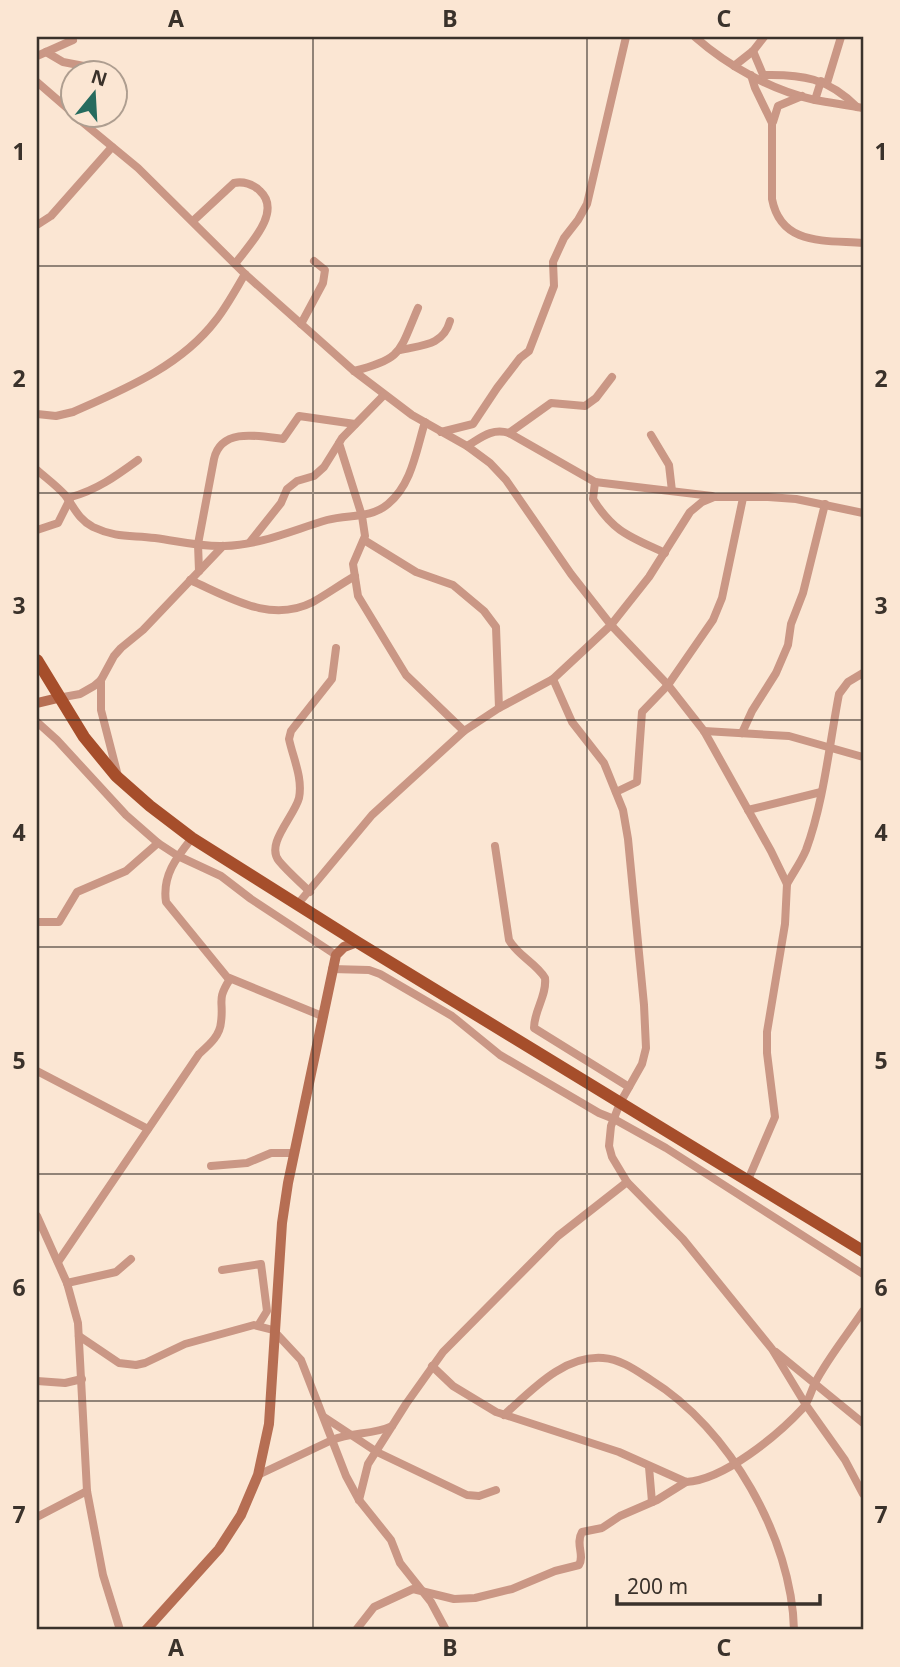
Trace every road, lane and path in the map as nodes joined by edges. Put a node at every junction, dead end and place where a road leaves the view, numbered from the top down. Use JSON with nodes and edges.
{"nodes":[{"id":1,"x":626,"y":37,"type":"edge"},
{"id":2,"x":695,"y":37,"type":"edge"},
{"id":3,"x":764,"y":37,"type":"edge"},
{"id":4,"x":841,"y":37,"type":"edge"},
{"id":5,"x":73,"y":40,"type":"dead end"},
{"id":6,"x":753,"y":51,"type":"junction"},
{"id":7,"x":41,"y":54,"type":"edge"},
{"id":8,"x":60,"y":61,"type":"edge"},
{"id":9,"x":734,"y":66,"type":"junction"},
{"id":10,"x":751,"y":75,"type":"junction"},
{"id":11,"x":765,"y":78,"type":"junction"},
{"id":12,"x":37,"y":82,"type":"edge"},
{"id":13,"x":824,"y":82,"type":"junction"},
{"id":14,"x":802,"y":96,"type":"junction"},
{"id":15,"x":815,"y":100,"type":"junction"},
{"id":16,"x":60,"y":103,"type":"edge"},
{"id":17,"x":860,"y":107,"type":"edge"},
{"id":18,"x":772,"y":122,"type":"junction"},
{"id":19,"x":92,"y":130,"type":"edge"},
{"id":20,"x":112,"y":147,"type":"junction"},
{"id":21,"x":193,"y":221,"type":"junction"},
{"id":22,"x":37,"y":225,"type":"edge"},
{"id":23,"x":863,"y":243,"type":"edge"},
{"id":24,"x":314,"y":261,"type":"dead end"},
{"id":25,"x":235,"y":264,"type":"junction"},
{"id":26,"x":245,"y":274,"type":"junction"},
{"id":27,"x":418,"y":308,"type":"dead end"},
{"id":28,"x":450,"y":321,"type":"dead end"},
{"id":29,"x":301,"y":324,"type":"junction"},
{"id":30,"x":400,"y":351,"type":"junction"},
{"id":31,"x":354,"y":371,"type":"junction"},
{"id":32,"x":612,"y":377,"type":"dead end"},
{"id":33,"x":384,"y":395,"type":"junction"},
{"id":34,"x":37,"y":414,"type":"edge"},
{"id":35,"x":425,"y":422,"type":"junction"},
{"id":36,"x":355,"y":424,"type":"junction"},
{"id":37,"x":442,"y":432,"type":"junction"},
{"id":38,"x":509,"y":433,"type":"junction"},
{"id":39,"x":651,"y":435,"type":"dead end"},
{"id":40,"x":339,"y":443,"type":"junction"},
{"id":41,"x":467,"y":446,"type":"junction"},
{"id":42,"x":138,"y":460,"type":"dead end"},
{"id":43,"x":37,"y":470,"type":"edge"},
{"id":44,"x":595,"y":482,"type":"junction"},
{"id":45,"x":672,"y":491,"type":"junction"},
{"id":46,"x":715,"y":497,"type":"junction"},
{"id":47,"x":743,"y":498,"type":"junction"},
{"id":48,"x":69,"y":501,"type":"junction"},
{"id":49,"x":825,"y":504,"type":"junction"},
{"id":50,"x":863,"y":513,"type":"edge"},
{"id":51,"x":362,"y":516,"type":"junction"},
{"id":52,"x":37,"y":530,"type":"edge"},
{"id":53,"x":364,"y":540,"type":"junction"},
{"id":54,"x":250,"y":543,"type":"junction"},
{"id":55,"x":198,"y":544,"type":"junction"},
{"id":56,"x":223,"y":546,"type":"junction"},
{"id":57,"x":664,"y":553,"type":"junction"},
{"id":58,"x":199,"y":571,"type":"junction"},
{"id":59,"x":355,"y":576,"type":"junction"},
{"id":60,"x":190,"y":580,"type":"junction"},
{"id":61,"x":611,"y":625,"type":"junction"},
{"id":62,"x":336,"y":648,"type":"dead end"},
{"id":63,"x":37,"y":660,"type":"edge"},
{"id":64,"x":863,"y":673,"type":"edge"},
{"id":65,"x":552,"y":679,"type":"junction"},
{"id":66,"x":101,"y":680,"type":"junction"},
{"id":67,"x":668,"y":685,"type":"junction"},
{"id":68,"x":58,"y":698,"type":"junction"},
{"id":69,"x":37,"y":704,"type":"edge"},
{"id":70,"x":499,"y":708,"type":"junction"},
{"id":71,"x":37,"y":722,"type":"edge"},
{"id":72,"x":464,"y":731,"type":"junction"},
{"id":73,"x":704,"y":731,"type":"junction"},
{"id":74,"x":742,"y":733,"type":"junction"},
{"id":75,"x":829,"y":746,"type":"junction"},
{"id":76,"x":863,"y":757,"type":"edge"},
{"id":77,"x":118,"y":778,"type":"junction"},
{"id":78,"x":616,"y":792,"type":"junction"},
{"id":79,"x":821,"y":792,"type":"junction"},
{"id":80,"x":748,"y":810,"type":"junction"},
{"id":81,"x":192,"y":838,"type":"junction"},
{"id":82,"x":158,"y":843,"type":"junction"},
{"id":83,"x":495,"y":846,"type":"dead end"},
{"id":84,"x":178,"y":856,"type":"junction"},
{"id":85,"x":787,"y":884,"type":"junction"},
{"id":86,"x":310,"y":892,"type":"junction"},
{"id":87,"x":297,"y":905,"type":"junction"},
{"id":88,"x":37,"y":922,"type":"edge"},
{"id":89,"x":357,"y":943,"type":"junction"},
{"id":90,"x":336,"y":955,"type":"junction"},
{"id":91,"x":332,"y":968,"type":"junction"},
{"id":92,"x":230,"y":979,"type":"junction"},
{"id":93,"x":322,"y":1016,"type":"junction"},
{"id":94,"x":37,"y":1071,"type":"edge"},
{"id":95,"x":629,"y":1087,"type":"junction"},
{"id":96,"x":620,"y":1103,"type":"junction"},
{"id":97,"x":614,"y":1119,"type":"junction"},
{"id":98,"x":148,"y":1129,"type":"junction"},
{"id":99,"x":293,"y":1153,"type":"junction"},
{"id":100,"x":211,"y":1166,"type":"dead end"},
{"id":101,"x":748,"y":1180,"type":"junction"},
{"id":102,"x":627,"y":1182,"type":"junction"},
{"id":103,"x":37,"y":1216,"type":"edge"},
{"id":104,"x":863,"y":1251,"type":"edge"},
{"id":105,"x":131,"y":1259,"type":"dead end"},
{"id":106,"x":58,"y":1262,"type":"junction"},
{"id":107,"x":222,"y":1270,"type":"dead end"},
{"id":108,"x":863,"y":1274,"type":"edge"},
{"id":109,"x":66,"y":1283,"type":"junction"},
{"id":110,"x":863,"y":1311,"type":"edge"},
{"id":111,"x":259,"y":1324,"type":"junction"},
{"id":112,"x":274,"y":1330,"type":"junction"},
{"id":113,"x":79,"y":1336,"type":"junction"},
{"id":114,"x":772,"y":1349,"type":"junction"},
{"id":115,"x":432,"y":1366,"type":"junction"},
{"id":116,"x":82,"y":1379,"type":"junction"},
{"id":117,"x":37,"y":1381,"type":"edge"},
{"id":118,"x":815,"y":1383,"type":"junction"},
{"id":119,"x":806,"y":1405,"type":"junction"},
{"id":120,"x":322,"y":1415,"type":"junction"},
{"id":121,"x":504,"y":1415,"type":"junction"},
{"id":122,"x":863,"y":1423,"type":"edge"},
{"id":123,"x":393,"y":1425,"type":"junction"},
{"id":124,"x":349,"y":1435,"type":"junction"},
{"id":125,"x":332,"y":1440,"type":"junction"},
{"id":126,"x":377,"y":1452,"type":"junction"},
{"id":127,"x":735,"y":1464,"type":"junction"},
{"id":128,"x":649,"y":1467,"type":"junction"},
{"id":129,"x":258,"y":1475,"type":"junction"},
{"id":130,"x":686,"y":1482,"type":"junction"},
{"id":131,"x":496,"y":1490,"type":"dead end"},
{"id":132,"x":86,"y":1491,"type":"junction"},
{"id":133,"x":863,"y":1494,"type":"edge"},
{"id":134,"x":359,"y":1500,"type":"junction"},
{"id":135,"x":652,"y":1502,"type":"junction"},
{"id":136,"x":37,"y":1517,"type":"edge"},
{"id":137,"x":421,"y":1590,"type":"junction"},
{"id":138,"x":120,"y":1630,"type":"edge"},
{"id":139,"x":146,"y":1630,"type":"edge"},
{"id":140,"x":356,"y":1630,"type":"edge"},
{"id":141,"x":446,"y":1630,"type":"edge"},
{"id":142,"x":794,"y":1630,"type":"edge"}],
"edges":[{"from":1,"to":37,"type":"street"},
{"from":2,"to":9,"type":"street"},
{"from":3,"to":6,"type":"street"},
{"from":4,"to":13,"type":"street"},
{"from":5,"to":7,"type":"street"},
{"from":6,"to":9,"type":"street"},
{"from":6,"to":11,"type":"street"},
{"from":7,"to":8,"type":"street"},
{"from":9,"to":10,"type":"street"},
{"from":10,"to":11,"type":"street"},
{"from":10,"to":18,"type":"street"},
{"from":11,"to":13,"type":"street"},
{"from":11,"to":14,"type":"street"},
{"from":12,"to":16,"type":"street"},
{"from":13,"to":15,"type":"street"},
{"from":13,"to":17,"type":"street"},
{"from":14,"to":15,"type":"street"},
{"from":14,"to":18,"type":"street"},
{"from":15,"to":17,"type":"street"},
{"from":18,"to":23,"type":"street"},
{"from":19,"to":20,"type":"street"},
{"from":20,"to":21,"type":"street"},
{"from":20,"to":22,"type":"street"},
{"from":21,"to":25,"type":"street"},
{"from":21,"to":25,"type":"street"},
{"from":24,"to":29,"type":"street"},
{"from":25,"to":26,"type":"street"},
{"from":26,"to":29,"type":"street"},
{"from":26,"to":34,"type":"street"},
{"from":27,"to":30,"type":"street"},
{"from":28,"to":30,"type":"street"},
{"from":29,"to":31,"type":"street"},
{"from":30,"to":31,"type":"street"},
{"from":31,"to":33,"type":"street"},
{"from":32,"to":38,"type":"street"},
{"from":33,"to":35,"type":"street"},
{"from":33,"to":36,"type":"street"},
{"from":35,"to":37,"type":"street"},
{"from":35,"to":51,"type":"street"},
{"from":36,"to":40,"type":"street"},
{"from":36,"to":55,"type":"street"},
{"from":37,"to":41,"type":"street"},
{"from":38,"to":41,"type":"street"},
{"from":38,"to":44,"type":"street"},
{"from":39,"to":45,"type":"street"},
{"from":40,"to":51,"type":"street"},
{"from":40,"to":54,"type":"street"},
{"from":41,"to":61,"type":"street"},
{"from":42,"to":48,"type":"street"},
{"from":43,"to":48,"type":"street"},
{"from":44,"to":45,"type":"street"},
{"from":44,"to":57,"type":"street"},
{"from":45,"to":46,"type":"street"},
{"from":46,"to":47,"type":"street"},
{"from":46,"to":57,"type":"street"},
{"from":47,"to":49,"type":"street"},
{"from":47,"to":67,"type":"street"},
{"from":48,"to":52,"type":"street"},
{"from":48,"to":55,"type":"street"},
{"from":49,"to":50,"type":"street"},
{"from":49,"to":74,"type":"street"},
{"from":51,"to":53,"type":"street"},
{"from":51,"to":54,"type":"street"},
{"from":53,"to":59,"type":"street"},
{"from":53,"to":70,"type":"street"},
{"from":54,"to":56,"type":"street"},
{"from":55,"to":56,"type":"street"},
{"from":55,"to":58,"type":"street"},
{"from":56,"to":58,"type":"street"},
{"from":57,"to":61,"type":"street"},
{"from":58,"to":60,"type":"street"},
{"from":59,"to":60,"type":"street"},
{"from":59,"to":72,"type":"street"},
{"from":60,"to":66,"type":"street"},
{"from":61,"to":65,"type":"street"},
{"from":61,"to":67,"type":"street"},
{"from":62,"to":86,"type":"street"},
{"from":63,"to":68,"type":"main road"},
{"from":64,"to":75,"type":"street"},
{"from":65,"to":70,"type":"street"},
{"from":65,"to":78,"type":"street"},
{"from":66,"to":68,"type":"street"},
{"from":66,"to":77,"type":"street"},
{"from":67,"to":73,"type":"street"},
{"from":67,"to":78,"type":"street"},
{"from":68,"to":69,"type":"street"},
{"from":68,"to":77,"type":"main road"},
{"from":70,"to":72,"type":"street"},
{"from":71,"to":82,"type":"street"},
{"from":72,"to":86,"type":"street"},
{"from":73,"to":74,"type":"street"},
{"from":73,"to":80,"type":"street"},
{"from":74,"to":75,"type":"street"},
{"from":75,"to":76,"type":"street"},
{"from":75,"to":79,"type":"street"},
{"from":77,"to":81,"type":"main road"},
{"from":78,"to":95,"type":"street"},
{"from":79,"to":80,"type":"street"},
{"from":79,"to":85,"type":"street"},
{"from":80,"to":85,"type":"street"},
{"from":81,"to":84,"type":"street"},
{"from":81,"to":87,"type":"main road"},
{"from":82,"to":84,"type":"street"},
{"from":82,"to":88,"type":"street"},
{"from":83,"to":95,"type":"street"},
{"from":84,"to":90,"type":"street"},
{"from":84,"to":92,"type":"street"},
{"from":85,"to":101,"type":"street"},
{"from":86,"to":87,"type":"street"},
{"from":87,"to":89,"type":"main road"},
{"from":89,"to":90,"type":"street"},
{"from":89,"to":96,"type":"main road"},
{"from":90,"to":91,"type":"street"},
{"from":91,"to":93,"type":"street"},
{"from":91,"to":97,"type":"street"},
{"from":92,"to":93,"type":"street"},
{"from":92,"to":98,"type":"street"},
{"from":93,"to":99,"type":"street"},
{"from":94,"to":98,"type":"street"},
{"from":95,"to":96,"type":"street"},
{"from":96,"to":97,"type":"street"},
{"from":96,"to":101,"type":"main road"},
{"from":97,"to":102,"type":"street"},
{"from":97,"to":108,"type":"street"},
{"from":98,"to":106,"type":"street"},
{"from":99,"to":100,"type":"street"},
{"from":99,"to":112,"type":"street"},
{"from":101,"to":104,"type":"main road"},
{"from":102,"to":114,"type":"street"},
{"from":102,"to":115,"type":"street"},
{"from":103,"to":106,"type":"street"},
{"from":105,"to":109,"type":"street"},
{"from":106,"to":109,"type":"street"},
{"from":107,"to":111,"type":"street"},
{"from":109,"to":113,"type":"street"},
{"from":110,"to":118,"type":"street"},
{"from":111,"to":112,"type":"street"},
{"from":111,"to":113,"type":"street"},
{"from":112,"to":120,"type":"street"},
{"from":112,"to":129,"type":"street"},
{"from":113,"to":116,"type":"street"},
{"from":114,"to":118,"type":"street"},
{"from":114,"to":119,"type":"street"},
{"from":115,"to":121,"type":"street"},
{"from":115,"to":123,"type":"street"},
{"from":116,"to":117,"type":"street"},
{"from":116,"to":132,"type":"street"},
{"from":118,"to":119,"type":"street"},
{"from":118,"to":122,"type":"street"},
{"from":119,"to":127,"type":"street"},
{"from":119,"to":133,"type":"street"},
{"from":120,"to":124,"type":"street"},
{"from":120,"to":125,"type":"street"},
{"from":121,"to":127,"type":"street"},
{"from":121,"to":128,"type":"street"},
{"from":123,"to":124,"type":"street"},
{"from":123,"to":126,"type":"street"},
{"from":124,"to":125,"type":"street"},
{"from":124,"to":126,"type":"street"},
{"from":125,"to":129,"type":"street"},
{"from":125,"to":134,"type":"street"},
{"from":126,"to":131,"type":"street"},
{"from":126,"to":134,"type":"street"},
{"from":127,"to":130,"type":"street"},
{"from":127,"to":142,"type":"street"},
{"from":128,"to":130,"type":"street"},
{"from":128,"to":135,"type":"street"},
{"from":129,"to":139,"type":"street"},
{"from":130,"to":135,"type":"street"},
{"from":132,"to":136,"type":"street"},
{"from":132,"to":138,"type":"street"},
{"from":134,"to":137,"type":"street"},
{"from":135,"to":137,"type":"street"},
{"from":137,"to":140,"type":"street"},
{"from":137,"to":141,"type":"street"}]}
